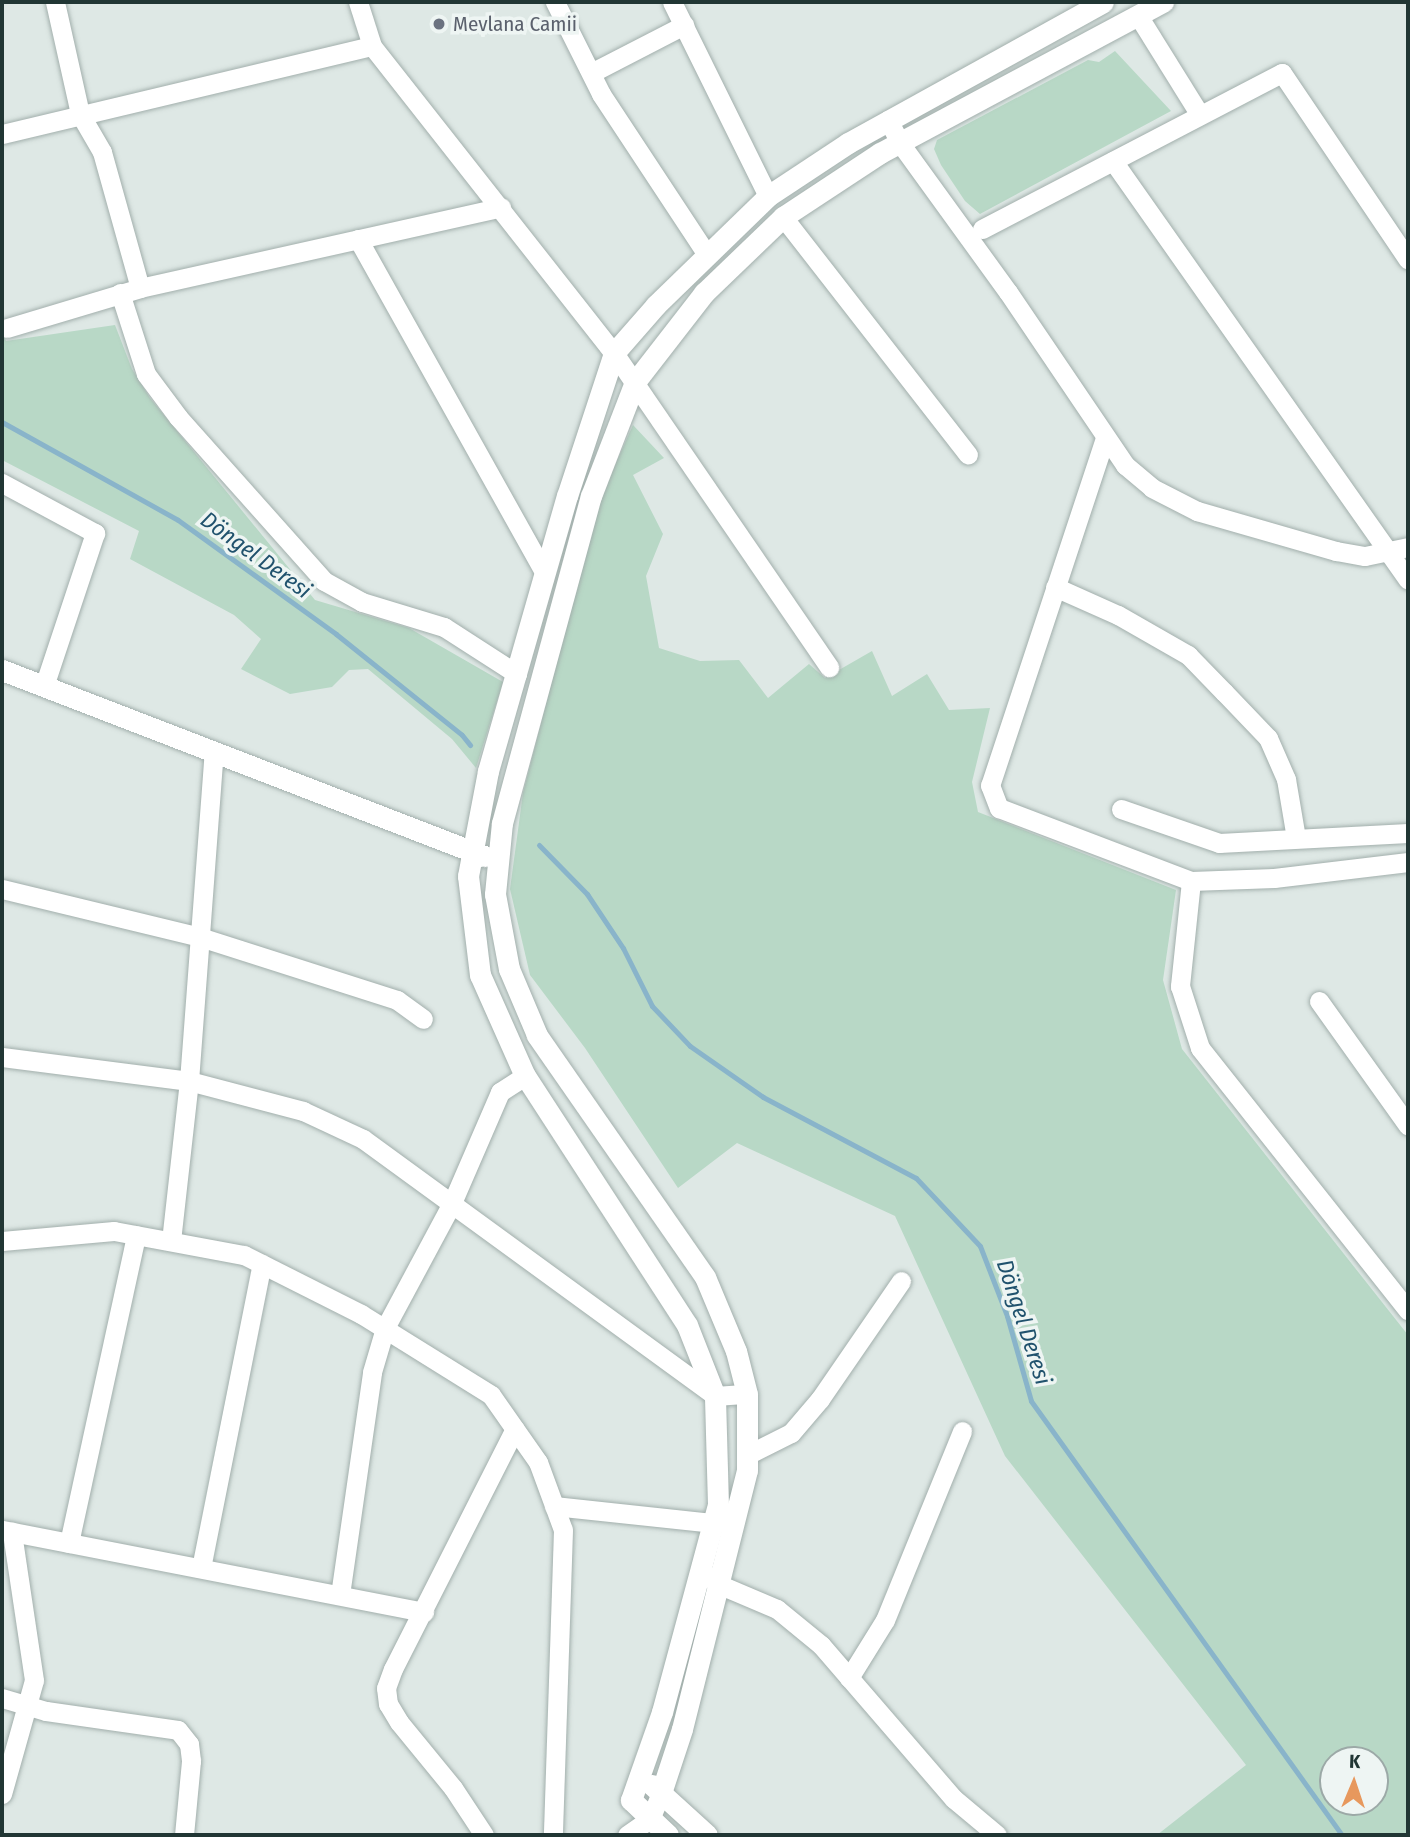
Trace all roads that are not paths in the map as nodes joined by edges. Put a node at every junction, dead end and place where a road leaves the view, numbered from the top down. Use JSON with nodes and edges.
{"nodes":[{"id":1,"x":55,"y":2,"type":"edge"},
{"id":2,"x":358,"y":2,"type":"edge"},
{"id":3,"x":555,"y":2,"type":"edge"},
{"id":4,"x":672,"y":2,"type":"edge"},
{"id":5,"x":1103,"y":2,"type":"edge"},
{"id":6,"x":1163,"y":2,"type":"edge"},
{"id":7,"x":1139,"y":17,"type":"junction"},
{"id":8,"x":684,"y":25,"type":"junction"},
{"id":9,"x":372,"y":46,"type":"junction"},
{"id":10,"x":591,"y":74,"type":"junction"},
{"id":11,"x":80,"y":114,"type":"junction"},
{"id":12,"x":1200,"y":115,"type":"junction"},
{"id":13,"x":888,"y":120,"type":"junction"},
{"id":14,"x":2,"y":134,"type":"edge"},
{"id":15,"x":900,"y":143,"type":"junction"},
{"id":16,"x":1113,"y":161,"type":"junction"},
{"id":17,"x":768,"y":197,"type":"junction"},
{"id":18,"x":501,"y":207,"type":"junction"},
{"id":19,"x":783,"y":217,"type":"junction"},
{"id":20,"x":982,"y":229,"type":"dead end"},
{"id":21,"x":358,"y":239,"type":"junction"},
{"id":22,"x":708,"y":255,"type":"junction"},
{"id":23,"x":1408,"y":260,"type":"edge"},
{"id":24,"x":140,"y":288,"type":"junction"},
{"id":25,"x":121,"y":293,"type":"junction"},
{"id":26,"x":8,"y":328,"type":"dead end"},
{"id":27,"x":614,"y":353,"type":"junction"},
{"id":28,"x":635,"y":382,"type":"junction"},
{"id":29,"x":1105,"y":438,"type":"junction"},
{"id":30,"x":968,"y":455,"type":"dead end"},
{"id":31,"x":2,"y":483,"type":"edge"},
{"id":32,"x":1408,"y":547,"type":"edge"},
{"id":33,"x":1387,"y":553,"type":"junction"},
{"id":34,"x":545,"y":573,"type":"junction"},
{"id":35,"x":1408,"y":580,"type":"edge"},
{"id":36,"x":1055,"y":587,"type":"junction"},
{"id":37,"x":829,"y":667,"type":"dead end"},
{"id":38,"x":2,"y":670,"type":"edge"},
{"id":39,"x":517,"y":674,"type":"junction"},
{"id":40,"x":44,"y":686,"type":"junction"},
{"id":41,"x":214,"y":751,"type":"junction"},
{"id":42,"x":1121,"y":809,"type":"dead end"},
{"id":43,"x":1408,"y":833,"type":"edge"},
{"id":44,"x":1296,"y":838,"type":"junction"},
{"id":45,"x":472,"y":850,"type":"junction"},
{"id":46,"x":1408,"y":862,"type":"edge"},
{"id":47,"x":498,"y":864,"type":"junction"},
{"id":48,"x":1191,"y":881,"type":"junction"},
{"id":49,"x":2,"y":889,"type":"edge"},
{"id":50,"x":200,"y":937,"type":"junction"},
{"id":51,"x":1319,"y":1001,"type":"dead end"},
{"id":52,"x":423,"y":1019,"type":"dead end"},
{"id":53,"x":2,"y":1057,"type":"edge"},
{"id":54,"x":524,"y":1076,"type":"junction"},
{"id":55,"x":189,"y":1080,"type":"junction"},
{"id":56,"x":1408,"y":1126,"type":"edge"},
{"id":57,"x":452,"y":1203,"type":"junction"},
{"id":58,"x":136,"y":1235,"type":"junction"},
{"id":59,"x":2,"y":1241,"type":"edge"},
{"id":60,"x":171,"y":1241,"type":"junction"},
{"id":61,"x":262,"y":1264,"type":"junction"},
{"id":62,"x":901,"y":1282,"type":"dead end"},
{"id":63,"x":1408,"y":1310,"type":"edge"},
{"id":64,"x":385,"y":1328,"type":"junction"},
{"id":65,"x":747,"y":1394,"type":"junction"},
{"id":66,"x":715,"y":1396,"type":"junction"},
{"id":67,"x":515,"y":1429,"type":"junction"},
{"id":68,"x":962,"y":1431,"type":"dead end"},
{"id":69,"x":747,"y":1455,"type":"junction"},
{"id":70,"x":554,"y":1506,"type":"junction"},
{"id":71,"x":714,"y":1523,"type":"junction"},
{"id":72,"x":7,"y":1531,"type":"edge"},
{"id":73,"x":69,"y":1543,"type":"junction"},
{"id":74,"x":201,"y":1568,"type":"junction"},
{"id":75,"x":701,"y":1570,"type":"junction"},
{"id":76,"x":718,"y":1584,"type":"junction"},
{"id":77,"x":340,"y":1595,"type":"junction"},
{"id":78,"x":424,"y":1612,"type":"junction"},
{"id":79,"x":849,"y":1678,"type":"junction"},
{"id":80,"x":2,"y":1699,"type":"edge"},
{"id":81,"x":24,"y":1704,"type":"junction"},
{"id":82,"x":641,"y":1776,"type":"junction"},
{"id":83,"x":661,"y":1793,"type":"junction"},
{"id":84,"x":2,"y":1794,"type":"edge"},
{"id":85,"x":631,"y":1800,"type":"junction"},
{"id":86,"x":650,"y":1819,"type":"junction"},
{"id":87,"x":184,"y":1835,"type":"edge"},
{"id":88,"x":484,"y":1835,"type":"edge"},
{"id":89,"x":553,"y":1835,"type":"edge"},
{"id":90,"x":627,"y":1835,"type":"edge"},
{"id":91,"x":668,"y":1835,"type":"edge"},
{"id":92,"x":708,"y":1835,"type":"edge"},
{"id":93,"x":997,"y":1835,"type":"edge"}],
"edges":[{"from":1,"to":11,"type":"street"},
{"from":2,"to":9,"type":"street"},
{"from":3,"to":10,"type":"street"},
{"from":4,"to":8,"type":"street"},
{"from":5,"to":13,"type":"main road"},
{"from":6,"to":7,"type":"main road"},
{"from":7,"to":12,"type":"street"},
{"from":7,"to":15,"type":"main road"},
{"from":8,"to":10,"type":"street"},
{"from":8,"to":17,"type":"street"},
{"from":9,"to":11,"type":"street"},
{"from":9,"to":18,"type":"street"},
{"from":10,"to":22,"type":"street"},
{"from":11,"to":14,"type":"street"},
{"from":11,"to":24,"type":"street"},
{"from":12,"to":16,"type":"street"},
{"from":12,"to":23,"type":"street"},
{"from":13,"to":15,"type":"street"},
{"from":13,"to":17,"type":"main road"},
{"from":15,"to":19,"type":"main road"},
{"from":15,"to":29,"type":"street"},
{"from":16,"to":20,"type":"street"},
{"from":16,"to":33,"type":"street"},
{"from":17,"to":22,"type":"main road"},
{"from":18,"to":21,"type":"street"},
{"from":18,"to":27,"type":"street"},
{"from":19,"to":28,"type":"main road"},
{"from":19,"to":30,"type":"street"},
{"from":21,"to":24,"type":"street"},
{"from":21,"to":34,"type":"street"},
{"from":22,"to":27,"type":"main road"},
{"from":24,"to":25,"type":"street"},
{"from":25,"to":26,"type":"street"},
{"from":25,"to":39,"type":"street"},
{"from":27,"to":28,"type":"street"},
{"from":27,"to":34,"type":"main road"},
{"from":28,"to":37,"type":"street"},
{"from":28,"to":47,"type":"main road"},
{"from":29,"to":33,"type":"street"},
{"from":29,"to":36,"type":"street"},
{"from":31,"to":40,"type":"street"},
{"from":32,"to":33,"type":"street"},
{"from":33,"to":35,"type":"street"},
{"from":34,"to":39,"type":"main road"},
{"from":36,"to":44,"type":"street"},
{"from":36,"to":48,"type":"street"},
{"from":38,"to":40,"type":"main road"},
{"from":39,"to":45,"type":"main road"},
{"from":40,"to":41,"type":"main road"},
{"from":41,"to":45,"type":"main road"},
{"from":41,"to":50,"type":"street"},
{"from":42,"to":44,"type":"street"},
{"from":43,"to":44,"type":"street"},
{"from":45,"to":47,"type":"main road"},
{"from":45,"to":54,"type":"main road"},
{"from":46,"to":48,"type":"street"},
{"from":47,"to":65,"type":"main road"},
{"from":48,"to":63,"type":"street"},
{"from":49,"to":50,"type":"street"},
{"from":50,"to":52,"type":"street"},
{"from":50,"to":55,"type":"street"},
{"from":51,"to":56,"type":"street"},
{"from":53,"to":55,"type":"street"},
{"from":54,"to":57,"type":"street"},
{"from":54,"to":66,"type":"main road"},
{"from":55,"to":57,"type":"street"},
{"from":55,"to":60,"type":"street"},
{"from":57,"to":64,"type":"street"},
{"from":57,"to":66,"type":"street"},
{"from":58,"to":59,"type":"street"},
{"from":58,"to":60,"type":"street"},
{"from":58,"to":73,"type":"street"},
{"from":60,"to":61,"type":"street"},
{"from":61,"to":64,"type":"street"},
{"from":61,"to":74,"type":"street"},
{"from":62,"to":69,"type":"street"},
{"from":64,"to":67,"type":"street"},
{"from":64,"to":77,"type":"street"},
{"from":65,"to":66,"type":"street"},
{"from":65,"to":69,"type":"main road"},
{"from":66,"to":71,"type":"main road"},
{"from":67,"to":70,"type":"street"},
{"from":67,"to":78,"type":"street"},
{"from":68,"to":79,"type":"street"},
{"from":69,"to":76,"type":"main road"},
{"from":70,"to":71,"type":"street"},
{"from":70,"to":89,"type":"street"},
{"from":71,"to":75,"type":"main road"},
{"from":72,"to":73,"type":"street"},
{"from":72,"to":81,"type":"street"},
{"from":73,"to":74,"type":"street"},
{"from":74,"to":77,"type":"street"},
{"from":75,"to":76,"type":"street"},
{"from":75,"to":82,"type":"main road"},
{"from":76,"to":79,"type":"street"},
{"from":76,"to":83,"type":"main road"},
{"from":77,"to":78,"type":"street"},
{"from":78,"to":88,"type":"street"},
{"from":79,"to":93,"type":"street"},
{"from":80,"to":81,"type":"street"},
{"from":81,"to":84,"type":"street"},
{"from":81,"to":87,"type":"street"},
{"from":82,"to":83,"type":"main road"},
{"from":82,"to":85,"type":"main road"},
{"from":83,"to":86,"type":"street"},
{"from":83,"to":92,"type":"main road"},
{"from":85,"to":86,"type":"main road"},
{"from":85,"to":90,"type":"street"},
{"from":86,"to":90,"type":"street"},
{"from":86,"to":91,"type":"main road"}]}
